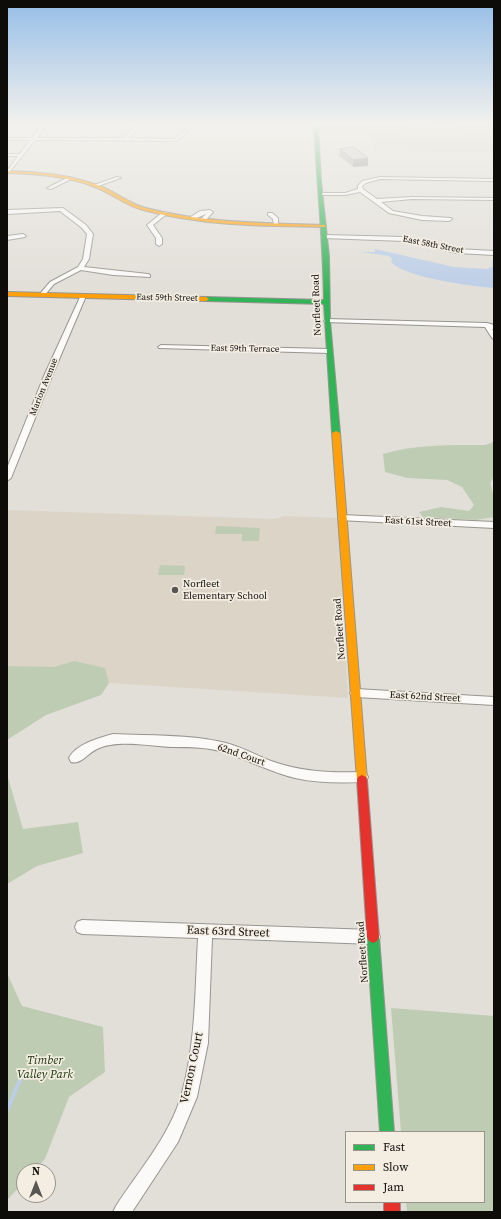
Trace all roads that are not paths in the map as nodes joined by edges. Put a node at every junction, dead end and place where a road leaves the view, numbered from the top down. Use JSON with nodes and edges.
{"nodes":[{"id":1,"x":64,"y":181,"type":"edge"},
{"id":2,"x":81,"y":181,"type":"edge"},
{"id":3,"x":110,"y":181,"type":"edge"},
{"id":4,"x":320,"y":181,"type":"edge"},
{"id":5,"x":370,"y":181,"type":"edge"},
{"id":6,"x":96,"y":185,"type":"junction"},
{"id":7,"x":50,"y":188,"type":"dead end"},
{"id":8,"x":361,"y":190,"type":"junction"},
{"id":9,"x":321,"y":194,"type":"junction"},
{"id":10,"x":494,"y":199,"type":"edge"},
{"id":11,"x":375,"y":201,"type":"junction"},
{"id":12,"x":7,"y":212,"type":"edge"},
{"id":13,"x":165,"y":213,"type":"junction"},
{"id":14,"x":270,"y":214,"type":"dead end"},
{"id":15,"x":449,"y":219,"type":"dead end"},
{"id":16,"x":276,"y":225,"type":"junction"},
{"id":17,"x":324,"y":226,"type":"junction"},
{"id":18,"x":23,"y":236,"type":"dead end"},
{"id":19,"x":325,"y":237,"type":"junction"},
{"id":20,"x":7,"y":238,"type":"edge"},
{"id":21,"x":159,"y":244,"type":"dead end"},
{"id":22,"x":494,"y":253,"type":"edge"},
{"id":23,"x":80,"y":268,"type":"junction"},
{"id":24,"x":148,"y":276,"type":"dead end"},
{"id":25,"x":7,"y":294,"type":"edge"},
{"id":26,"x":42,"y":295,"type":"junction"},
{"id":27,"x":83,"y":296,"type":"junction"},
{"id":28,"x":327,"y":302,"type":"junction"},
{"id":29,"x":327,"y":321,"type":"junction"},
{"id":30,"x":491,"y":326,"type":"edge"},
{"id":31,"x":494,"y":337,"type":"edge"},
{"id":32,"x":161,"y":347,"type":"dead end"},
{"id":33,"x":330,"y":351,"type":"junction"},
{"id":34,"x":7,"y":478,"type":"edge"},
{"id":35,"x":342,"y":518,"type":"junction"},
{"id":36,"x":494,"y":526,"type":"edge"},
{"id":37,"x":356,"y":693,"type":"junction"},
{"id":38,"x":494,"y":701,"type":"edge"},
{"id":39,"x":75,"y":758,"type":"dead end"},
{"id":40,"x":362,"y":777,"type":"junction"},
{"id":41,"x":82,"y":927,"type":"dead end"},
{"id":42,"x":205,"y":931,"type":"junction"},
{"id":43,"x":373,"y":936,"type":"junction"},
{"id":44,"x":387,"y":1131,"type":"edge"},
{"id":45,"x":122,"y":1212,"type":"edge"}],
"edges":[{"from":1,"to":7,"type":"street"},
{"from":2,"to":6,"type":"street"},
{"from":3,"to":6,"type":"street"},
{"from":4,"to":9,"type":"street","name":"Norfleet Road"},
{"from":5,"to":8,"type":"street"},
{"from":6,"to":13,"type":"street"},
{"from":8,"to":9,"type":"street"},
{"from":8,"to":11,"type":"street"},
{"from":9,"to":17,"type":"street","name":"Norfleet Road"},
{"from":10,"to":11,"type":"street"},
{"from":11,"to":15,"type":"street"},
{"from":12,"to":23,"type":"street"},
{"from":13,"to":16,"type":"street"},
{"from":13,"to":21,"type":"street"},
{"from":14,"to":16,"type":"street"},
{"from":16,"to":17,"type":"street"},
{"from":17,"to":19,"type":"street","name":"Norfleet Road"},
{"from":18,"to":20,"type":"street"},
{"from":19,"to":22,"type":"street","name":"East 58th Street"},
{"from":19,"to":28,"type":"street","name":"Norfleet Road"},
{"from":23,"to":24,"type":"street"},
{"from":23,"to":26,"type":"street"},
{"from":25,"to":26,"type":"street","name":"East 59th Street"},
{"from":26,"to":27,"type":"street","name":"East 59th Street"},
{"from":27,"to":28,"type":"street","name":"East 59th Street"},
{"from":27,"to":34,"type":"street","name":"Marion Avenue"},
{"from":28,"to":29,"type":"street","name":"Norfleet Road"},
{"from":29,"to":30,"type":"street"},
{"from":29,"to":33,"type":"street","name":"Norfleet Road"},
{"from":30,"to":31,"type":"street"},
{"from":32,"to":33,"type":"street","name":"East 59th Terrace"},
{"from":33,"to":35,"type":"street","name":"Norfleet Road"},
{"from":35,"to":36,"type":"street","name":"East 61st Street"},
{"from":35,"to":37,"type":"street","name":"Norfleet Road"},
{"from":37,"to":38,"type":"street","name":"East 62nd Street"},
{"from":37,"to":40,"type":"street","name":"Norfleet Road"},
{"from":39,"to":40,"type":"street","name":"62nd Court"},
{"from":40,"to":43,"type":"street","name":"Norfleet Road"},
{"from":41,"to":42,"type":"street","name":"East 63rd Street"},
{"from":42,"to":43,"type":"street","name":"East 63rd Street"},
{"from":42,"to":45,"type":"street","name":"Vernon Court"},
{"from":43,"to":44,"type":"street","name":"Norfleet Road"}]}
